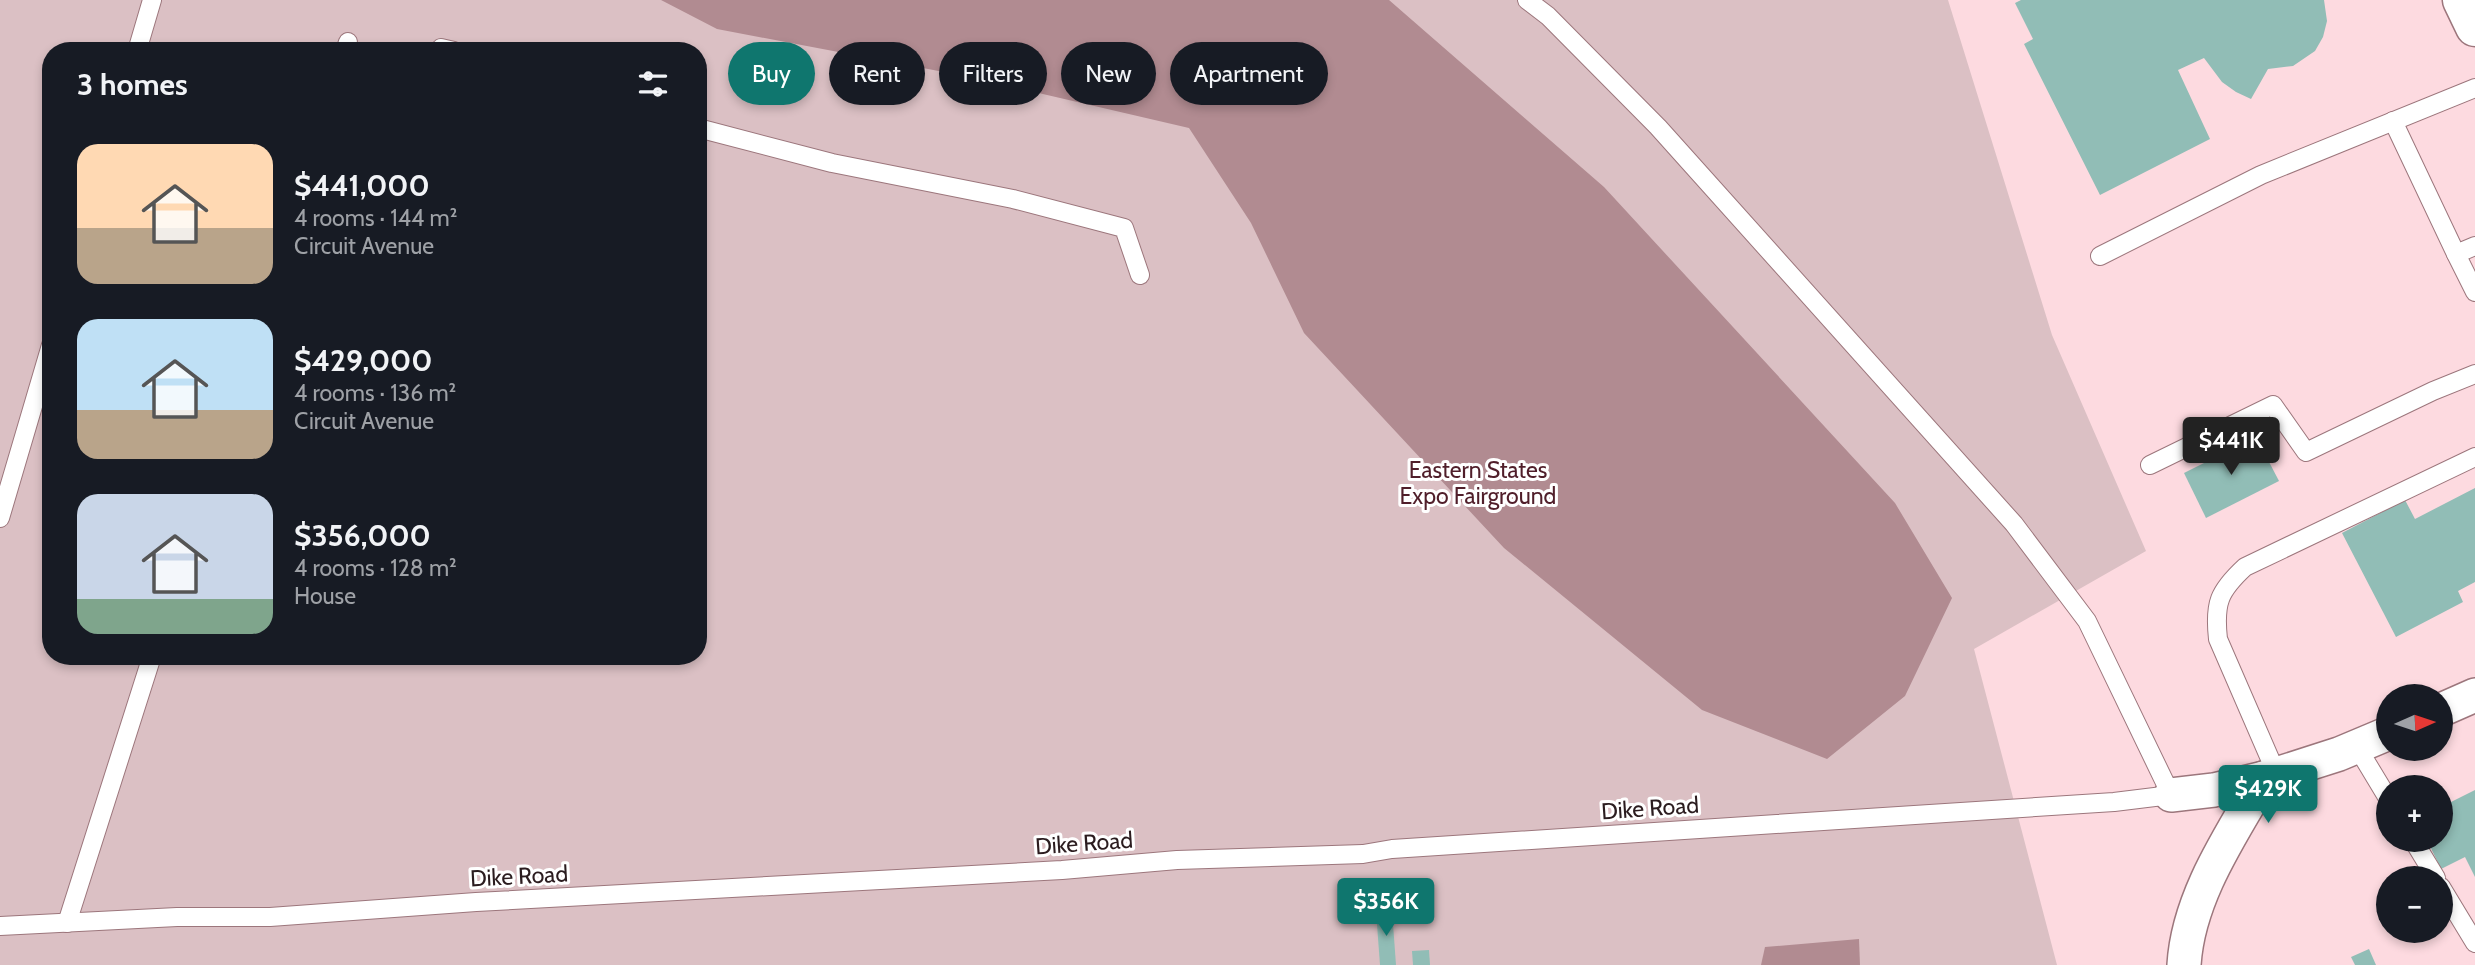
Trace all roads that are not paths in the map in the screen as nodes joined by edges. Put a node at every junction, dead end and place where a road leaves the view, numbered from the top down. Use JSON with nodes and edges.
{"nodes":[{"id":1,"x":152,"y":0,"type":"edge"},
{"id":2,"x":1527,"y":0,"type":"edge"},
{"id":3,"x":140,"y":42,"type":"edge"},
{"id":4,"x":2475,"y":88,"type":"edge"},
{"id":5,"x":2393,"y":121,"type":"junction"},
{"id":6,"x":707,"y":130,"type":"edge"},
{"id":7,"x":2475,"y":246,"type":"edge"},
{"id":8,"x":2456,"y":254,"type":"junction"},
{"id":9,"x":2100,"y":256,"type":"dead end"},
{"id":10,"x":1140,"y":275,"type":"dead end"},
{"id":11,"x":2475,"y":292,"type":"edge"},
{"id":12,"x":2475,"y":374,"type":"edge"},
{"id":13,"x":42,"y":375,"type":"edge"},
{"id":14,"x":2475,"y":457,"type":"edge"},
{"id":15,"x":2150,"y":466,"type":"dead end"},
{"id":16,"x":0,"y":517,"type":"edge"},
{"id":17,"x":149,"y":665,"type":"edge"},
{"id":18,"x":2475,"y":695,"type":"edge"},
{"id":19,"x":2454,"y":704,"type":"edge"},
{"id":20,"x":2376,"y":739,"type":"edge"},
{"id":21,"x":2357,"y":747,"type":"junction"},
{"id":22,"x":2271,"y":776,"type":"junction"},
{"id":23,"x":2376,"y":778,"type":"edge"},
{"id":24,"x":2171,"y":795,"type":"junction"},
{"id":25,"x":2453,"y":907,"type":"edge"},
{"id":26,"x":67,"y":923,"type":"junction"},
{"id":27,"x":0,"y":926,"type":"edge"},
{"id":28,"x":2475,"y":943,"type":"edge"},
{"id":29,"x":2184,"y":965,"type":"edge"}],
"edges":[{"from":1,"to":3,"type":"lane"},
{"from":2,"to":24,"type":"lane"},
{"from":4,"to":5,"type":"lane"},
{"from":5,"to":8,"type":"lane"},
{"from":5,"to":9,"type":"lane"},
{"from":6,"to":10,"type":"lane"},
{"from":7,"to":8,"type":"lane"},
{"from":8,"to":11,"type":"lane"},
{"from":12,"to":15,"type":"lane"},
{"from":13,"to":16,"type":"lane"},
{"from":14,"to":22,"type":"lane"},
{"from":17,"to":26,"type":"lane"},
{"from":18,"to":19,"type":"street"},
{"from":20,"to":21,"type":"street"},
{"from":21,"to":22,"type":"street"},
{"from":21,"to":23,"type":"lane"},
{"from":22,"to":24,"type":"street"},
{"from":22,"to":29,"type":"street"},
{"from":24,"to":26,"type":"lane","name":"Dike Road"},
{"from":25,"to":28,"type":"lane"},
{"from":26,"to":27,"type":"lane","name":"Dike Road"}]}
